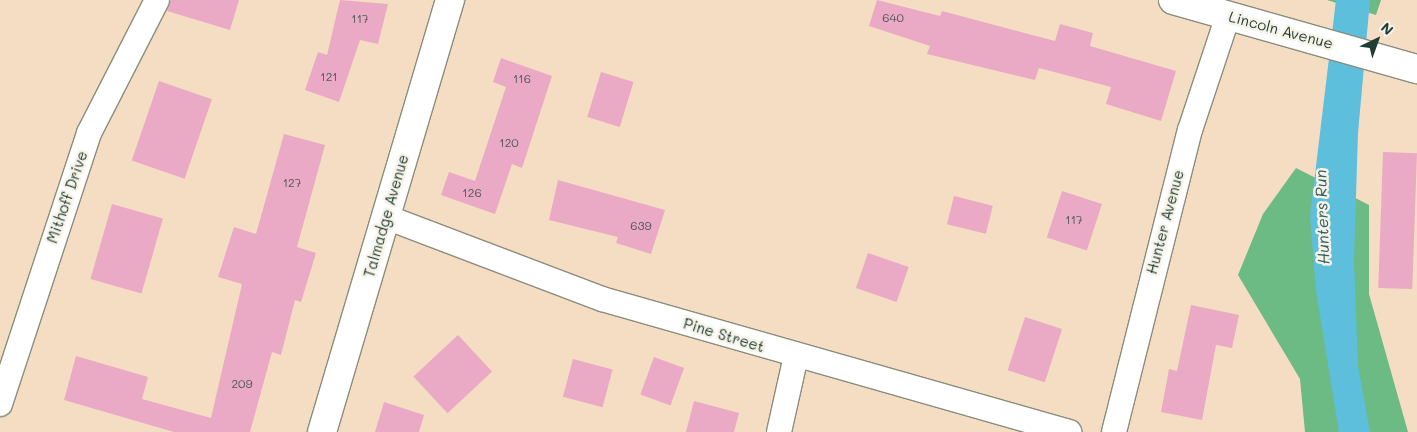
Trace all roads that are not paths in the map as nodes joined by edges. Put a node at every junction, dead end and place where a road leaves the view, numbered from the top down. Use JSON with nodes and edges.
{"nodes":[{"id":1,"x":157,"y":0,"type":"edge"},
{"id":2,"x":450,"y":0,"type":"edge"},
{"id":3,"x":1173,"y":0,"type":"edge"},
{"id":4,"x":1228,"y":16,"type":"junction"},
{"id":5,"x":1417,"y":69,"type":"edge"},
{"id":6,"x":386,"y":218,"type":"junction"},
{"id":7,"x":796,"y":356,"type":"junction"},
{"id":8,"x":0,"y":404,"type":"edge"},
{"id":9,"x":322,"y":432,"type":"edge"},
{"id":10,"x":779,"y":432,"type":"edge"},
{"id":11,"x":1069,"y":432,"type":"edge"},
{"id":12,"x":1114,"y":432,"type":"edge"}],
"edges":[{"from":1,"to":8,"type":"street","name":"Mithoff Drive"},
{"from":2,"to":6,"type":"street","name":"Talmadge Avenue"},
{"from":3,"to":4,"type":"street","name":"Lincoln Avenue"},
{"from":4,"to":5,"type":"street","name":"Lincoln Avenue"},
{"from":4,"to":12,"type":"street","name":"Hunter Avenue"},
{"from":6,"to":7,"type":"street","name":"Pine Street"},
{"from":6,"to":9,"type":"street","name":"Talmadge Avenue"},
{"from":7,"to":10,"type":"street"},
{"from":7,"to":11,"type":"street","name":"Pine Street"}]}
